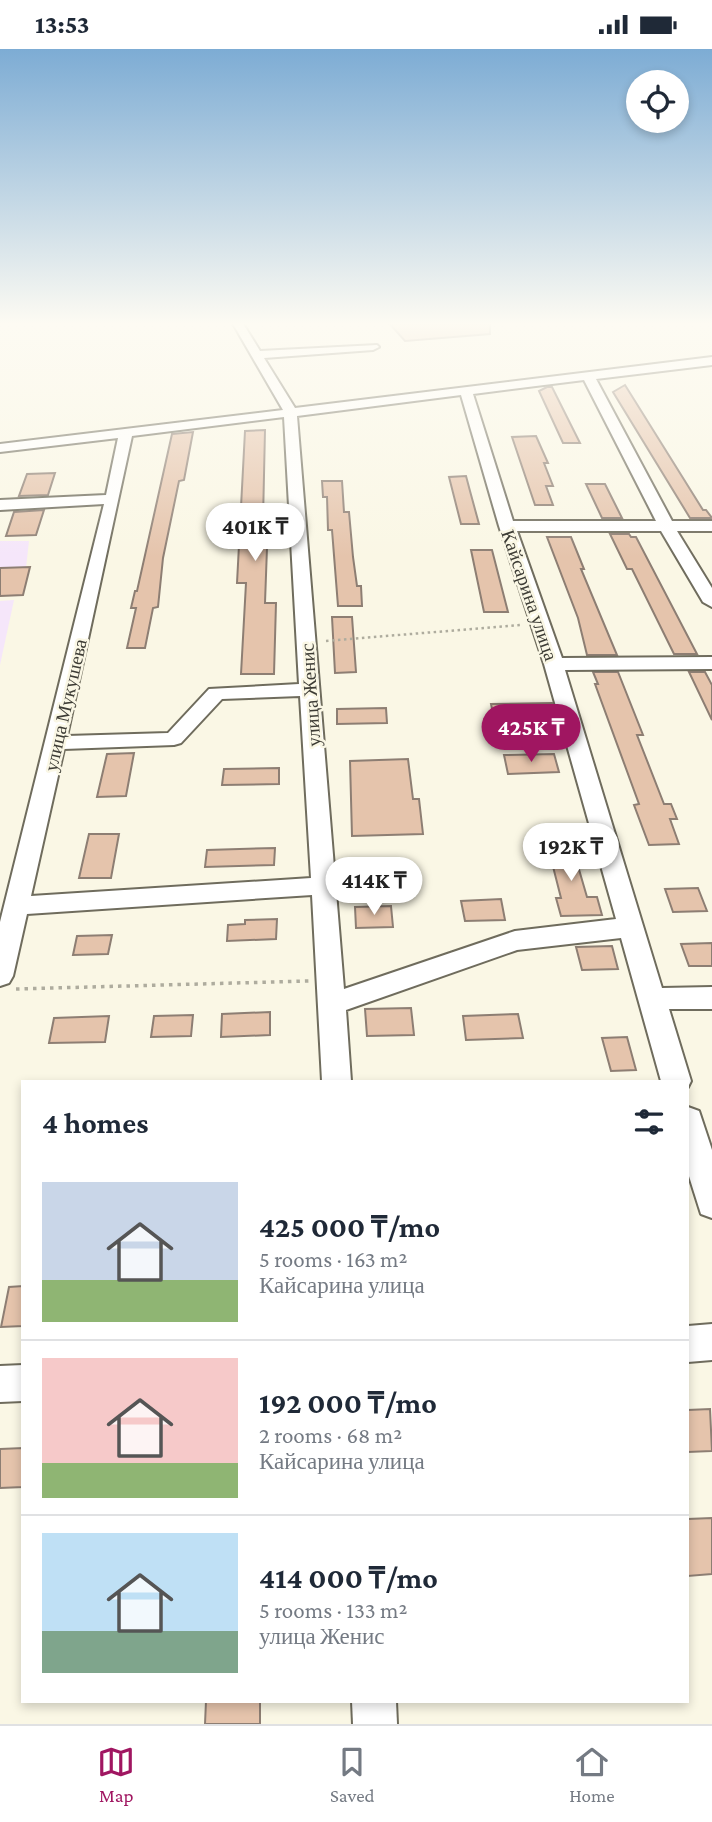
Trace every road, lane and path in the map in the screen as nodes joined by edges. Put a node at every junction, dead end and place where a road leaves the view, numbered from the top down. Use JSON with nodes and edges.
{"nodes":[{"id":1,"x":283,"y":400,"type":"edge"},
{"id":2,"x":381,"y":400,"type":"edge"},
{"id":3,"x":469,"y":400,"type":"edge"},
{"id":4,"x":601,"y":400,"type":"edge"},
{"id":5,"x":290,"y":411,"type":"junction"},
{"id":6,"x":126,"y":432,"type":"junction"},
{"id":7,"x":0,"y":448,"type":"edge"},
{"id":8,"x":113,"y":499,"type":"junction"},
{"id":9,"x":0,"y":505,"type":"edge"},
{"id":10,"x":507,"y":526,"type":"junction"},
{"id":11,"x":712,"y":526,"type":"edge"},
{"id":12,"x":667,"y":527,"type":"junction"},
{"id":13,"x":712,"y":602,"type":"edge"},
{"id":14,"x":540,"y":624,"type":"junction"},
{"id":15,"x":306,"y":643,"type":"junction"},
{"id":16,"x":712,"y":663,"type":"edge"},
{"id":17,"x":554,"y":664,"type":"junction"},
{"id":18,"x":310,"y":690,"type":"junction"},
{"id":19,"x":56,"y":743,"type":"junction"},
{"id":20,"x":323,"y":886,"type":"junction"},
{"id":21,"x":18,"y":906,"type":"junction"},
{"id":22,"x":631,"y":927,"type":"junction"},
{"id":23,"x":7,"y":983,"type":"edge"},
{"id":24,"x":330,"y":992,"type":"junction"},
{"id":25,"x":712,"y":997,"type":"edge"},
{"id":26,"x":652,"y":999,"type":"junction"},
{"id":27,"x":337,"y":1080,"type":"edge"},
{"id":28,"x":676,"y":1080,"type":"edge"},
{"id":29,"x":689,"y":1123,"type":"edge"},
{"id":30,"x":712,"y":1203,"type":"edge"},
{"id":31,"x":712,"y":1342,"type":"edge"},
{"id":32,"x":689,"y":1344,"type":"edge"},
{"id":33,"x":21,"y":1383,"type":"edge"},
{"id":34,"x":0,"y":1384,"type":"edge"},
{"id":35,"x":374,"y":1703,"type":"edge"},
{"id":36,"x":375,"y":1724,"type":"edge"}],
"edges":[{"from":1,"to":5,"type":"street","name":"улица Женис"},
{"from":2,"to":5,"type":"street"},
{"from":3,"to":10,"type":"street","name":"Кайсарина улица"},
{"from":4,"to":12,"type":"street"},
{"from":5,"to":6,"type":"street"},
{"from":5,"to":15,"type":"street","name":"улица Женис"},
{"from":6,"to":7,"type":"street"},
{"from":6,"to":8,"type":"street","name":"улица Мукушева"},
{"from":8,"to":9,"type":"street"},
{"from":8,"to":19,"type":"street","name":"улица Мукушева"},
{"from":10,"to":12,"type":"street"},
{"from":10,"to":14,"type":"street","name":"Кайсарина улица"},
{"from":11,"to":12,"type":"street"},
{"from":12,"to":13,"type":"street"},
{"from":14,"to":15,"type":"path"},
{"from":14,"to":17,"type":"street","name":"Кайсарина улица"},
{"from":15,"to":18,"type":"street","name":"улица Женис"},
{"from":16,"to":17,"type":"street"},
{"from":17,"to":22,"type":"street","name":"Кайсарина улица"},
{"from":18,"to":19,"type":"street"},
{"from":18,"to":20,"type":"street","name":"улица Женис"},
{"from":19,"to":21,"type":"street","name":"улица Мукушева"},
{"from":20,"to":21,"type":"street"},
{"from":20,"to":24,"type":"street","name":"улица Женис"},
{"from":21,"to":23,"type":"street","name":"улица Мукушева"},
{"from":22,"to":24,"type":"street"},
{"from":22,"to":26,"type":"street","name":"Кайсарина улица"},
{"from":23,"to":24,"type":"path"},
{"from":24,"to":27,"type":"street","name":"улица Женис"},
{"from":25,"to":26,"type":"street"},
{"from":26,"to":28,"type":"street","name":"Кайсарина улица"},
{"from":29,"to":30,"type":"street"},
{"from":31,"to":32,"type":"street"},
{"from":33,"to":34,"type":"street"},
{"from":35,"to":36,"type":"street"}]}
